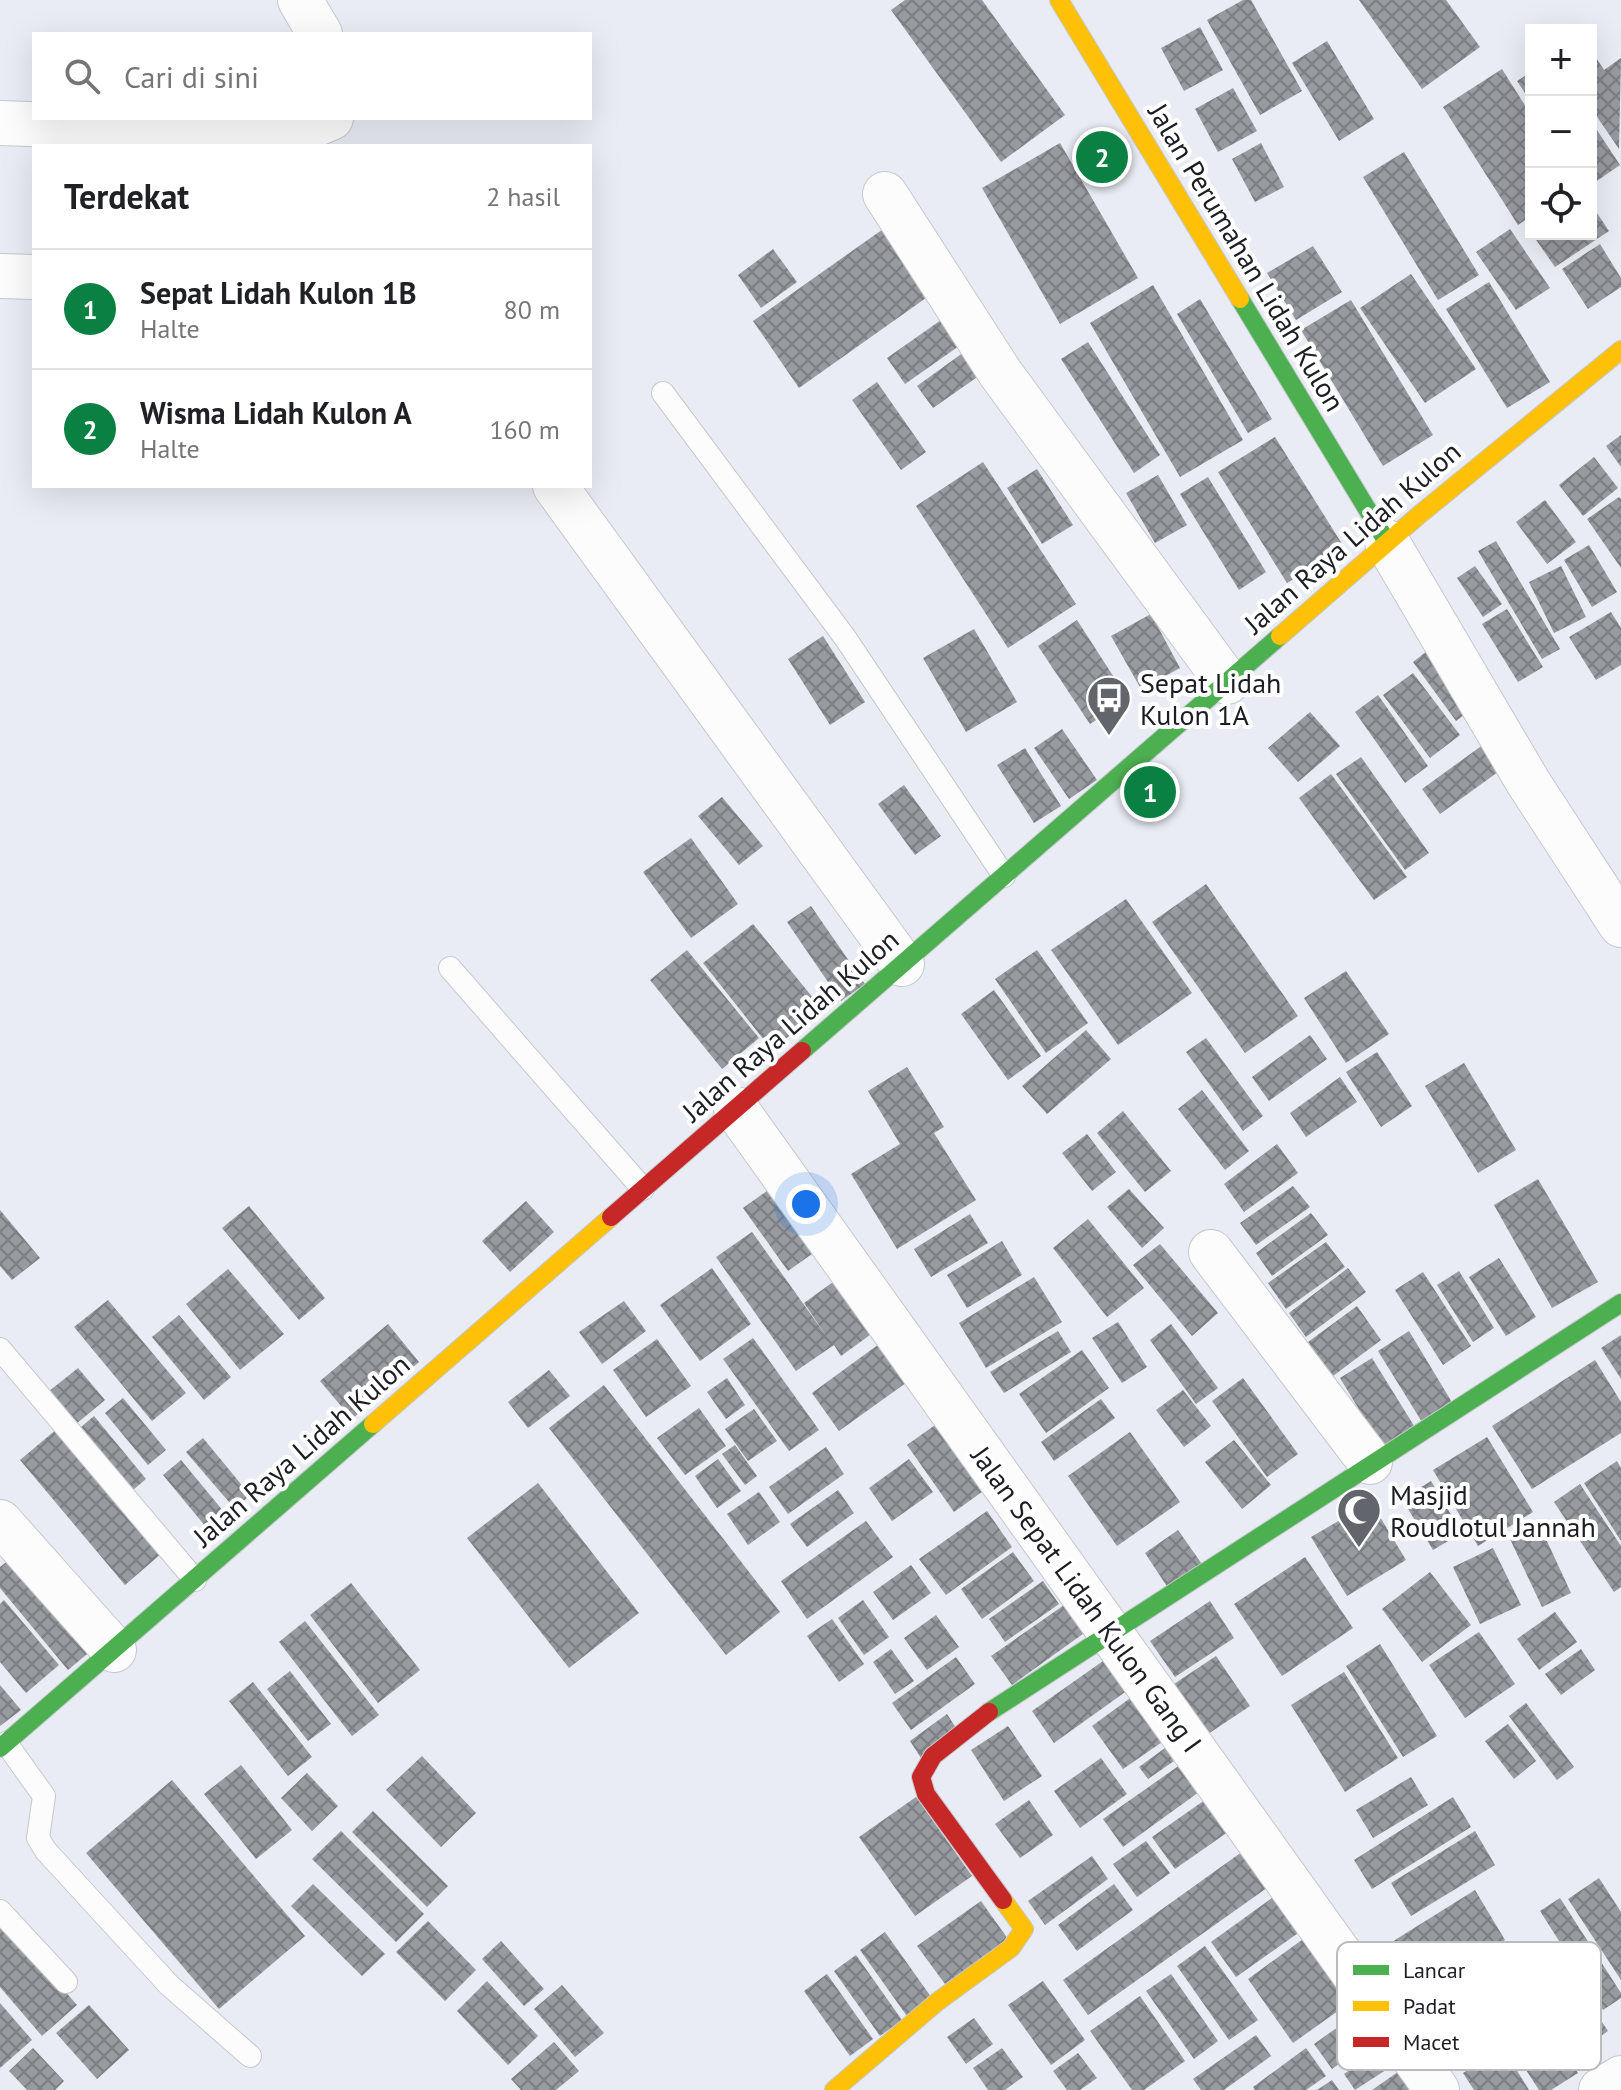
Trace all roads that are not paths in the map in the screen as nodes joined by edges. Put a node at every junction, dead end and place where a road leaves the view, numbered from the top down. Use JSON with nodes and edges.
{"nodes":[{"id":1,"x":300,"y":0,"type":"edge"},
{"id":2,"x":1072,"y":5,"type":"edge"},
{"id":3,"x":319,"y":32,"type":"edge"},
{"id":4,"x":0,"y":123,"type":"edge"},
{"id":5,"x":310,"y":132,"type":"edge"},
{"id":6,"x":885,"y":194,"type":"dead end"},
{"id":7,"x":0,"y":276,"type":"edge"},
{"id":8,"x":32,"y":277,"type":"edge"},
{"id":9,"x":1621,"y":350,"type":"edge"},
{"id":10,"x":663,"y":393,"type":"dead end"},
{"id":11,"x":556,"y":488,"type":"edge"},
{"id":12,"x":1387,"y":542,"type":"junction"},
{"id":13,"x":1227,"y":682,"type":"junction"},
{"id":14,"x":1004,"y":876,"type":"junction"},
{"id":15,"x":1621,"y":925,"type":"edge"},
{"id":16,"x":902,"y":964,"type":"junction"},
{"id":17,"x":450,"y":968,"type":"dead end"},
{"id":18,"x":736,"y":1109,"type":"junction"},
{"id":19,"x":643,"y":1189,"type":"junction"},
{"id":20,"x":1211,"y":1252,"type":"dead end"},
{"id":21,"x":1621,"y":1303,"type":"edge"},
{"id":22,"x":0,"y":1349,"type":"edge"},
{"id":23,"x":1370,"y":1462,"type":"junction"},
{"id":24,"x":0,"y":1522,"type":"edge"},
{"id":25,"x":195,"y":1580,"type":"junction"},
{"id":26,"x":1111,"y":1633,"type":"junction"},
{"id":27,"x":114,"y":1650,"type":"junction"},
{"id":28,"x":3,"y":1746,"type":"edge"},
{"id":29,"x":0,"y":1911,"type":"edge"},
{"id":30,"x":1337,"y":1950,"type":"edge"},
{"id":31,"x":66,"y":1982,"type":"dead end"},
{"id":32,"x":250,"y":2056,"type":"dead end"},
{"id":33,"x":1423,"y":2070,"type":"edge"},
{"id":34,"x":1621,"y":2078,"type":"edge"},
{"id":35,"x":834,"y":2090,"type":"edge"},
{"id":36,"x":1437,"y":2090,"type":"edge"},
{"id":37,"x":1601,"y":2090,"type":"edge"}],
"edges":[{"from":1,"to":3,"type":"street"},
{"from":2,"to":12,"type":"main road","name":"Jalan Perumahan Lidah Kulon"},
{"from":4,"to":5,"type":"street"},
{"from":6,"to":13,"type":"street"},
{"from":7,"to":8,"type":"street"},
{"from":9,"to":12,"type":"main road","name":"Jalan Raya Lidah Kulon"},
{"from":10,"to":14,"type":"lane"},
{"from":11,"to":16,"type":"street"},
{"from":12,"to":13,"type":"main road","name":"Jalan Raya Lidah Kulon"},
{"from":12,"to":15,"type":"street"},
{"from":13,"to":14,"type":"main road","name":"Jalan Raya Lidah Kulon"},
{"from":14,"to":16,"type":"main road","name":"Jalan Raya Lidah Kulon"},
{"from":16,"to":18,"type":"main road","name":"Jalan Raya Lidah Kulon"},
{"from":17,"to":19,"type":"lane"},
{"from":18,"to":19,"type":"main road","name":"Jalan Raya Lidah Kulon"},
{"from":18,"to":26,"type":"street","name":"Jalan Sepat Lidah Kulon Gang I"},
{"from":19,"to":25,"type":"main road","name":"Jalan Raya Lidah Kulon"},
{"from":20,"to":23,"type":"street"},
{"from":21,"to":23,"type":"main road"},
{"from":22,"to":25,"type":"lane"},
{"from":23,"to":26,"type":"main road"},
{"from":24,"to":27,"type":"street"},
{"from":25,"to":27,"type":"main road","name":"Jalan Raya Lidah Kulon"},
{"from":26,"to":30,"type":"street","name":"Jalan Sepat Lidah Kulon Gang I"},
{"from":26,"to":35,"type":"main road"},
{"from":27,"to":28,"type":"main road","name":"Jalan Raya Lidah Kulon"},
{"from":28,"to":32,"type":"lane"},
{"from":29,"to":31,"type":"lane"},
{"from":33,"to":36,"type":"street","name":"Jalan Sepat Lidah Kulon Gang I"},
{"from":34,"to":37,"type":"street"}]}
